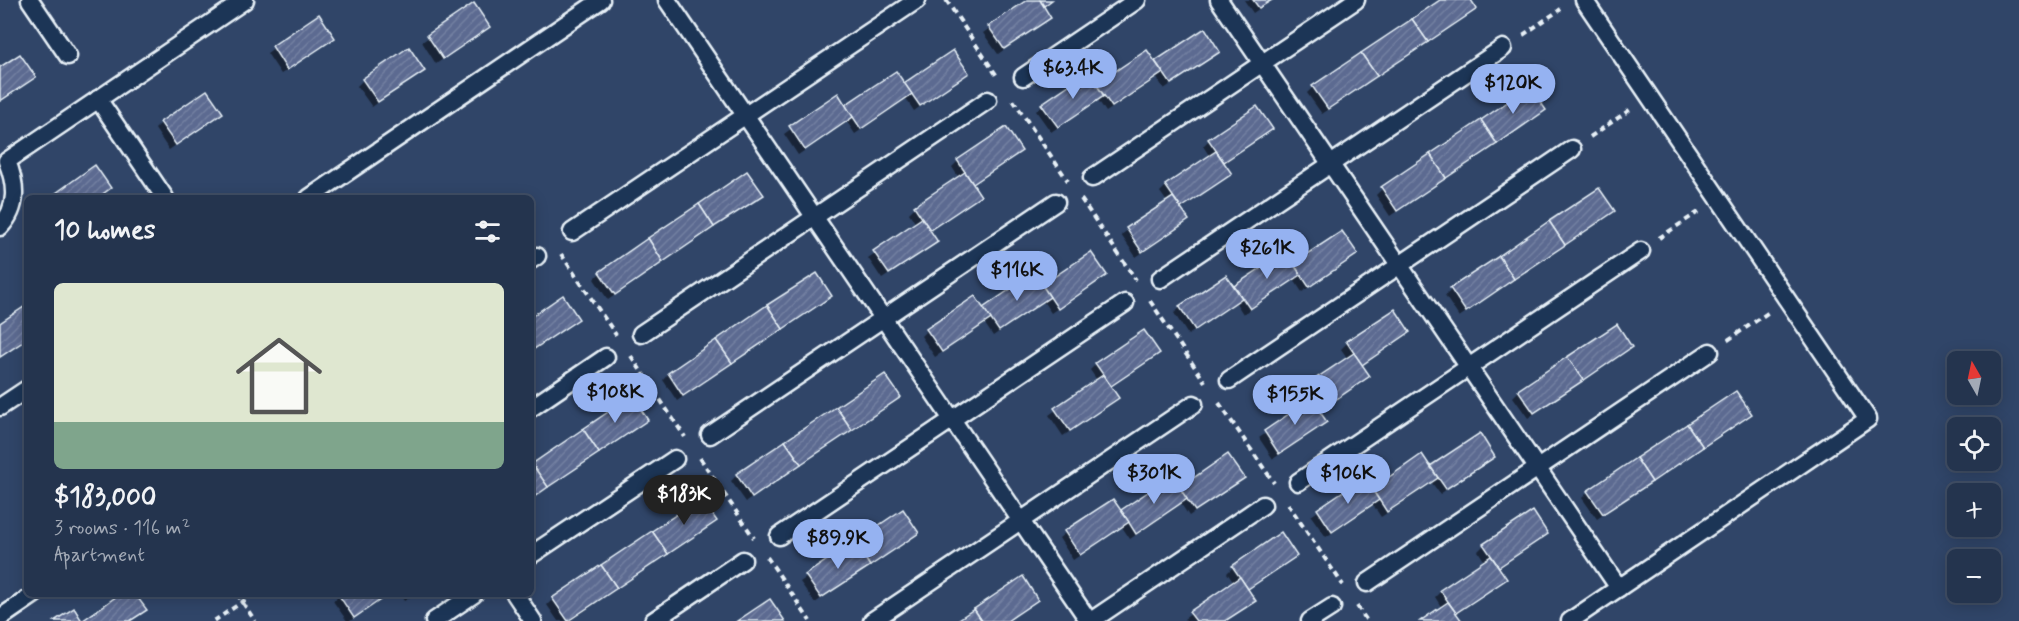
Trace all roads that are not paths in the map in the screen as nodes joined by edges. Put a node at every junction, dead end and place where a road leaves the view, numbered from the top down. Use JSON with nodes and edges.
{"nodes":[{"id":1,"x":30,"y":0,"type":"edge"},
{"id":2,"x":245,"y":0,"type":"edge"},
{"id":3,"x":601,"y":0,"type":"edge"},
{"id":4,"x":667,"y":0,"type":"edge"},
{"id":5,"x":917,"y":0,"type":"edge"},
{"id":6,"x":1137,"y":0,"type":"edge"},
{"id":7,"x":1220,"y":0,"type":"edge"},
{"id":8,"x":1356,"y":0,"type":"edge"},
{"id":9,"x":1584,"y":0,"type":"edge"},
{"id":10,"x":1503,"y":48,"type":"road end"},
{"id":11,"x":68,"y":56,"type":"dead end"},
{"id":12,"x":1262,"y":63,"type":"junction"},
{"id":13,"x":1023,"y":77,"type":"dead end"},
{"id":14,"x":98,"y":99,"type":"junction"},
{"id":15,"x":988,"y":100,"type":"dead end"},
{"id":16,"x":746,"y":116,"type":"junction"},
{"id":17,"x":1572,"y":149,"type":"road end"},
{"id":18,"x":1331,"y":164,"type":"junction"},
{"id":19,"x":1092,"y":178,"type":"dead end"},
{"id":20,"x":163,"y":195,"type":"edge"},
{"id":21,"x":313,"y":195,"type":"edge"},
{"id":22,"x":1056,"y":202,"type":"dead end"},
{"id":23,"x":814,"y":217,"type":"junction"},
{"id":24,"x":0,"y":226,"type":"edge"},
{"id":25,"x":572,"y":232,"type":"dead end"},
{"id":26,"x":1641,"y":251,"type":"road end"},
{"id":27,"x":1400,"y":266,"type":"junction"},
{"id":28,"x":1160,"y":279,"type":"dead end"},
{"id":29,"x":1125,"y":303,"type":"dead end"},
{"id":30,"x":883,"y":318,"type":"junction"},
{"id":31,"x":641,"y":334,"type":"dead end"},
{"id":32,"x":1710,"y":352,"type":"road end"},
{"id":33,"x":606,"y":357,"type":"dead end"},
{"id":34,"x":1469,"y":367,"type":"junction"},
{"id":35,"x":1230,"y":380,"type":"dead end"},
{"id":36,"x":24,"y":391,"type":"edge"},
{"id":37,"x":1194,"y":404,"type":"dead end"},
{"id":38,"x":534,"y":406,"type":"edge"},
{"id":39,"x":0,"y":407,"type":"edge"},
{"id":40,"x":952,"y":420,"type":"junction"},
{"id":41,"x":710,"y":435,"type":"dead end"},
{"id":42,"x":675,"y":459,"type":"dead end"},
{"id":43,"x":1537,"y":468,"type":"junction"},
{"id":44,"x":1298,"y":482,"type":"dead end"},
{"id":45,"x":1263,"y":505,"type":"dead end"},
{"id":46,"x":1021,"y":521,"type":"junction"},
{"id":47,"x":779,"y":536,"type":"dead end"},
{"id":48,"x":534,"y":553,"type":"edge"},
{"id":49,"x":743,"y":560,"type":"dead end"},
{"id":50,"x":1367,"y":583,"type":"dead end"},
{"id":51,"x":1619,"y":588,"type":"junction"},
{"id":52,"x":31,"y":597,"type":"edge"},
{"id":53,"x":470,"y":597,"type":"edge"},
{"id":54,"x":517,"y":597,"type":"edge"},
{"id":55,"x":1332,"y":607,"type":"dead end"},
{"id":56,"x":0,"y":618,"type":"edge"},
{"id":57,"x":434,"y":621,"type":"edge"},
{"id":58,"x":533,"y":621,"type":"edge"},
{"id":59,"x":653,"y":621,"type":"edge"},
{"id":60,"x":872,"y":621,"type":"edge"},
{"id":61,"x":1090,"y":621,"type":"edge"},
{"id":62,"x":1310,"y":621,"type":"edge"},
{"id":63,"x":1570,"y":621,"type":"edge"}],
"edges":[{"from":1,"to":11,"type":"lane"},
{"from":2,"to":14,"type":"lane"},
{"from":3,"to":21,"type":"lane"},
{"from":4,"to":16,"type":"lane"},
{"from":5,"to":16,"type":"lane"},
{"from":6,"to":13,"type":"lane"},
{"from":7,"to":12,"type":"lane"},
{"from":8,"to":12,"type":"lane"},
{"from":9,"to":51,"type":"lane"},
{"from":10,"to":18,"type":"lane"},
{"from":12,"to":18,"type":"lane"},
{"from":12,"to":19,"type":"lane"},
{"from":14,"to":20,"type":"lane"},
{"from":14,"to":24,"type":"lane"},
{"from":15,"to":23,"type":"lane"},
{"from":16,"to":23,"type":"lane"},
{"from":16,"to":25,"type":"lane"},
{"from":17,"to":27,"type":"lane"},
{"from":18,"to":27,"type":"lane"},
{"from":18,"to":28,"type":"lane"},
{"from":22,"to":30,"type":"lane"},
{"from":23,"to":30,"type":"lane"},
{"from":23,"to":31,"type":"lane"},
{"from":26,"to":34,"type":"lane"},
{"from":27,"to":34,"type":"lane"},
{"from":27,"to":35,"type":"lane"},
{"from":29,"to":40,"type":"lane"},
{"from":30,"to":40,"type":"lane"},
{"from":30,"to":41,"type":"lane"},
{"from":32,"to":43,"type":"lane"},
{"from":33,"to":38,"type":"lane"},
{"from":34,"to":43,"type":"lane"},
{"from":34,"to":44,"type":"lane"},
{"from":36,"to":39,"type":"lane"},
{"from":37,"to":46,"type":"lane"},
{"from":40,"to":46,"type":"lane"},
{"from":40,"to":47,"type":"lane"},
{"from":42,"to":48,"type":"lane"},
{"from":43,"to":50,"type":"lane"},
{"from":43,"to":51,"type":"lane"},
{"from":45,"to":61,"type":"lane"},
{"from":46,"to":60,"type":"lane"},
{"from":46,"to":61,"type":"lane"},
{"from":49,"to":59,"type":"lane"},
{"from":51,"to":63,"type":"lane"},
{"from":52,"to":56,"type":"lane"},
{"from":53,"to":57,"type":"lane"},
{"from":54,"to":58,"type":"lane"},
{"from":55,"to":62,"type":"lane"}]}
